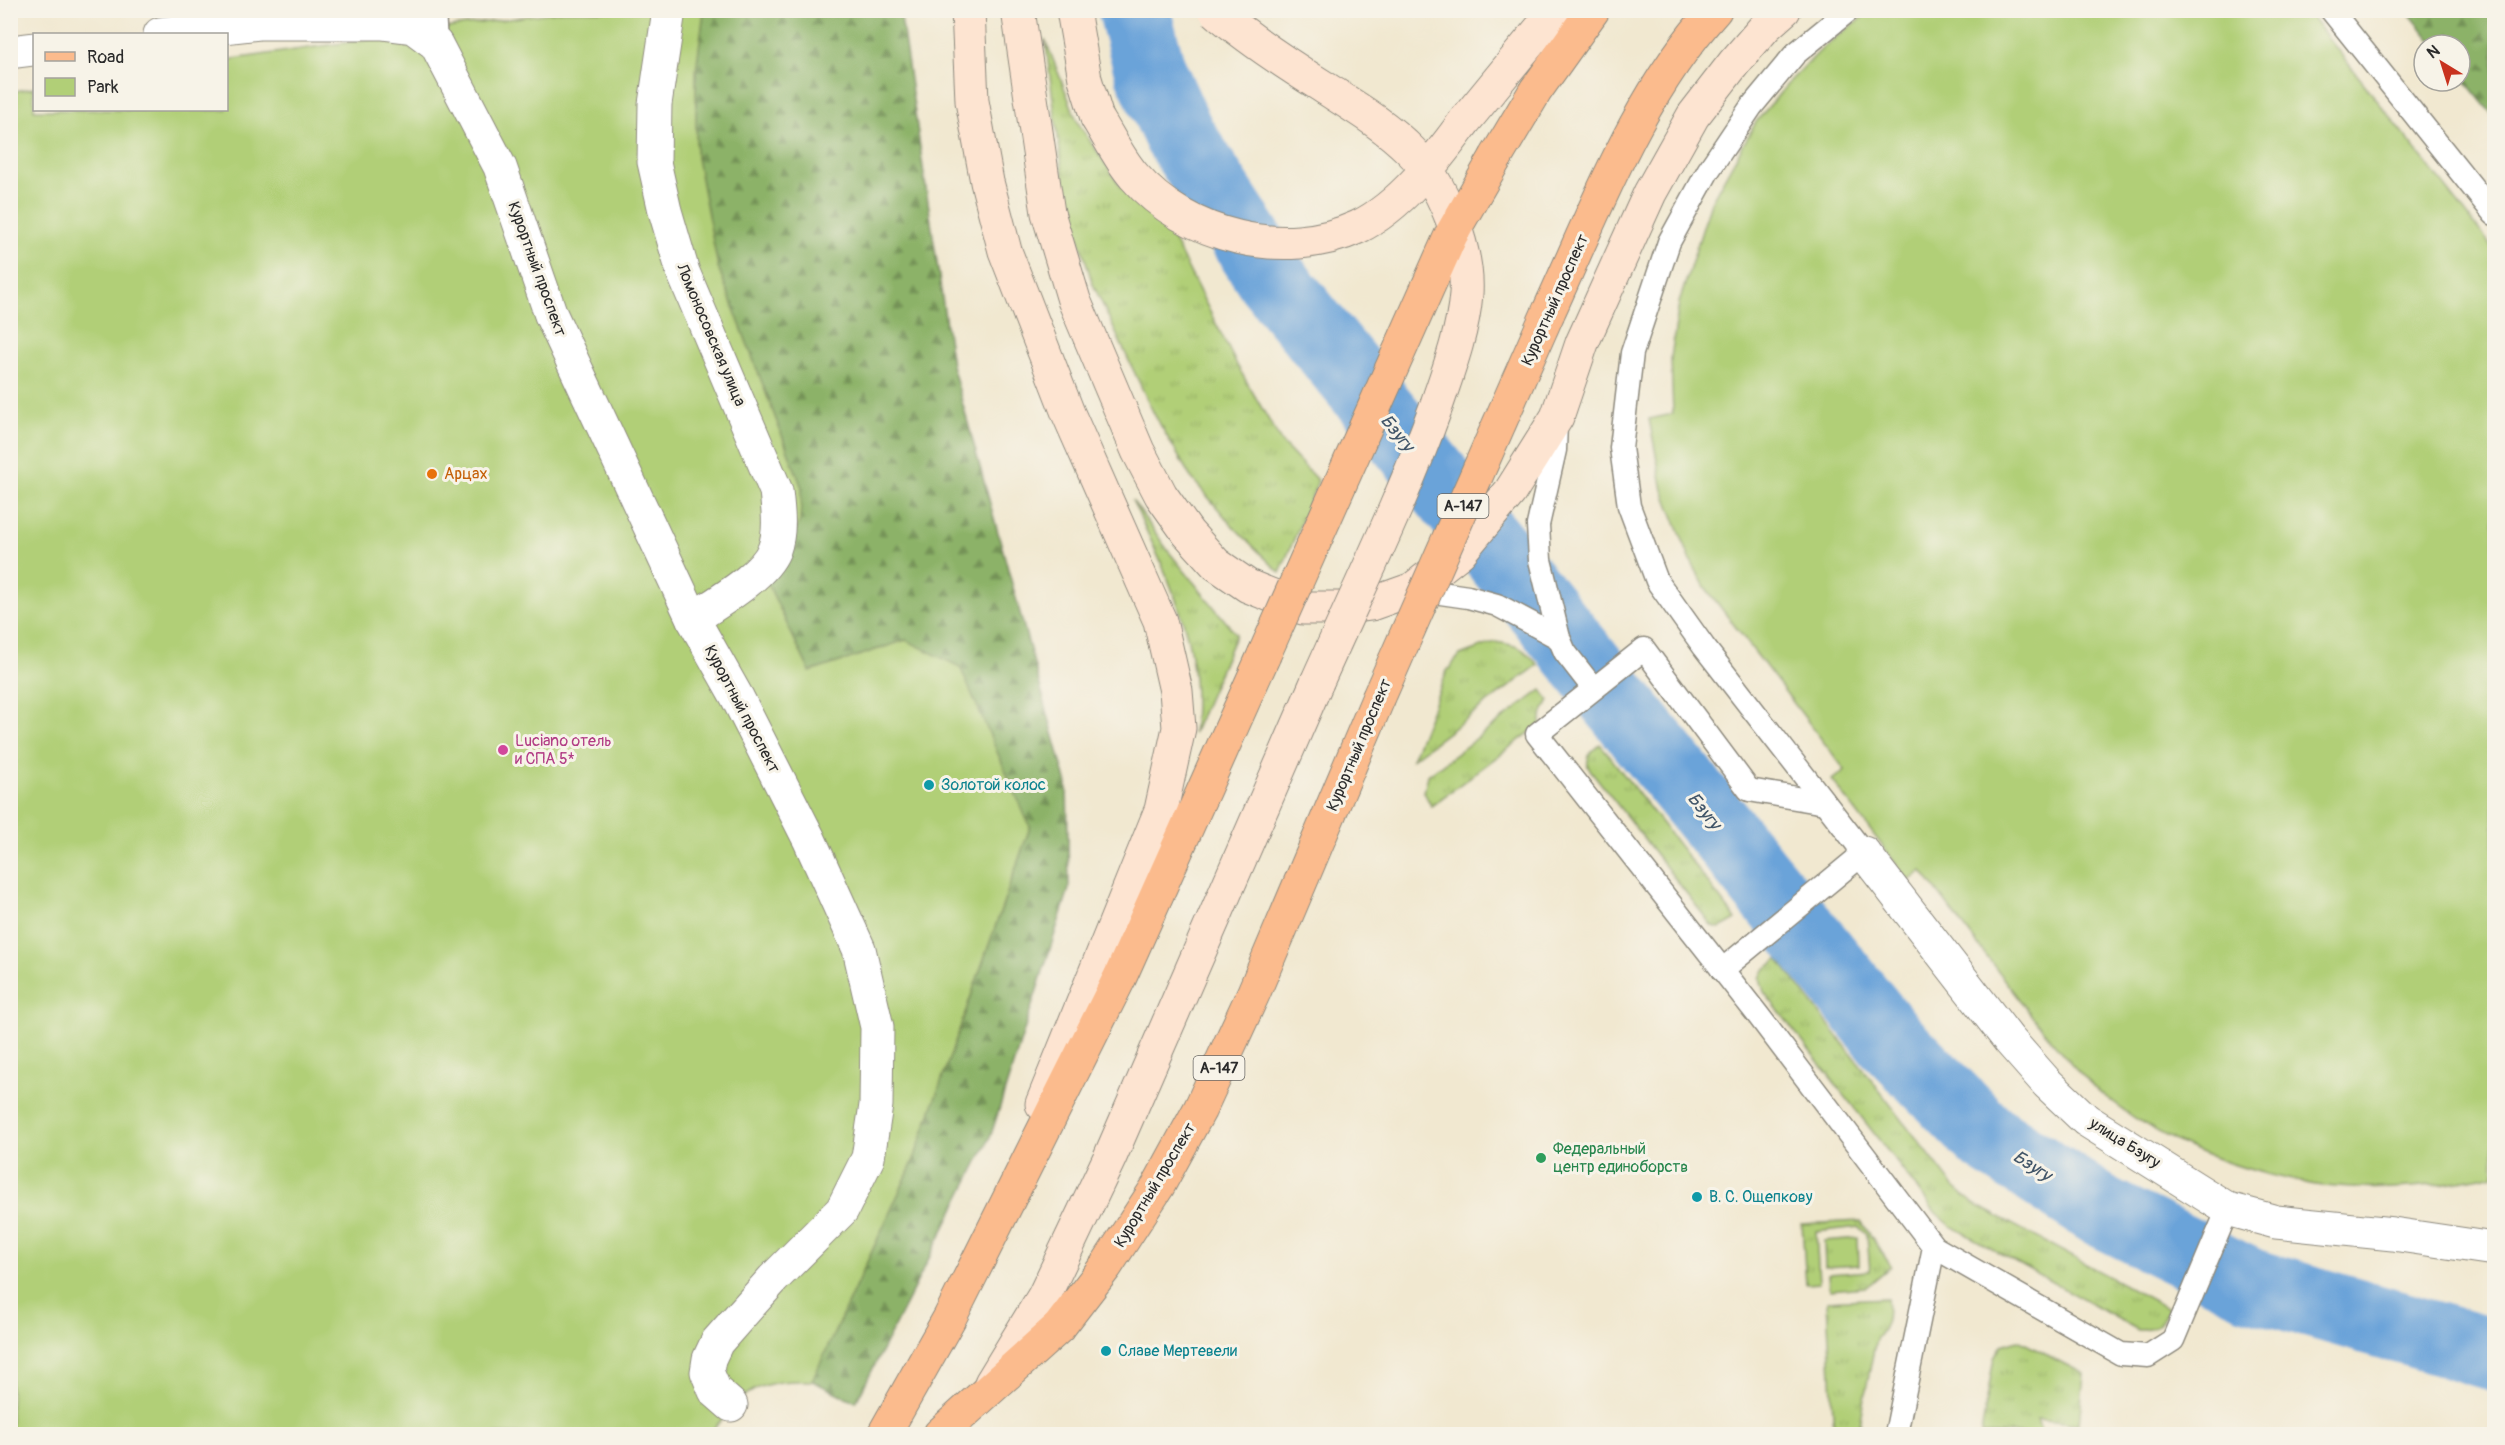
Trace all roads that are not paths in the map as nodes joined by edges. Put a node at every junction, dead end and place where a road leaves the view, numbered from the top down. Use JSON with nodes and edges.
{"nodes":[{"id":1,"x":434,"y":10,"type":"edge"},
{"id":2,"x":669,"y":10,"type":"edge"},
{"id":3,"x":968,"y":10,"type":"edge"},
{"id":4,"x":1018,"y":10,"type":"edge"},
{"id":5,"x":1073,"y":10,"type":"edge"},
{"id":6,"x":1215,"y":10,"type":"edge"},
{"id":7,"x":1556,"y":10,"type":"edge"},
{"id":8,"x":1593,"y":10,"type":"edge"},
{"id":9,"x":1715,"y":10,"type":"edge"},
{"id":10,"x":1784,"y":10,"type":"edge"},
{"id":11,"x":1850,"y":10,"type":"edge"},
{"id":12,"x":2331,"y":10,"type":"edge"},
{"id":13,"x":169,"y":33,"type":"edge"},
{"id":14,"x":436,"y":44,"type":"junction"},
{"id":15,"x":33,"y":49,"type":"edge"},
{"id":16,"x":10,"y":52,"type":"edge"},
{"id":17,"x":2494,"y":214,"type":"edge"},
{"id":18,"x":1557,"y":417,"type":"junction"},
{"id":19,"x":1413,"y":589,"type":"junction"},
{"id":20,"x":693,"y":618,"type":"junction"},
{"id":21,"x":1559,"y":638,"type":"junction"},
{"id":22,"x":1593,"y":688,"type":"junction"},
{"id":23,"x":1825,"y":803,"type":"junction"},
{"id":24,"x":1864,"y":853,"type":"junction"},
{"id":25,"x":1722,"y":970,"type":"junction"},
{"id":26,"x":2228,"y":1209,"type":"junction"},
{"id":27,"x":987,"y":1239,"type":"junction"},
{"id":28,"x":1934,"y":1247,"type":"junction"},
{"id":29,"x":2494,"y":1249,"type":"edge"},
{"id":30,"x":987,"y":1390,"type":"junction"},
{"id":31,"x":732,"y":1405,"type":"dead end"},
{"id":32,"x":884,"y":1434,"type":"edge"},
{"id":33,"x":939,"y":1434,"type":"edge"},
{"id":34,"x":1896,"y":1434,"type":"edge"}],
"edges":[{"from":1,"to":14,"type":"lane"},
{"from":2,"to":20,"type":"street","name":"Ломоносовская улица"},
{"from":3,"to":27,"type":"main road"},
{"from":4,"to":19,"type":"main road","number":"А-147"},
{"from":5,"to":7,"type":"main road","bridge":true},
{"from":6,"to":30,"type":"main road","number":"А-147","bridge":true},
{"from":8,"to":27,"type":"main road","bridge":true},
{"from":9,"to":30,"type":"main road","name":"Курортный проспект","number":"А-147","bridge":true},
{"from":10,"to":18,"type":"main road","number":"А-147"},
{"from":11,"to":23,"type":"lane"},
{"from":12,"to":17,"type":"lane"},
{"from":13,"to":14,"type":"street","name":"Курортный проспект"},
{"from":14,"to":20,"type":"street","name":"Курортный проспект"},
{"from":15,"to":16,"type":"street"},
{"from":18,"to":19,"type":"main road","number":"А-147","bridge":true},
{"from":18,"to":21,"type":"lane"},
{"from":19,"to":21,"type":"lane"},
{"from":20,"to":31,"type":"street","name":"Курортный проспект"},
{"from":21,"to":22,"type":"lane"},
{"from":22,"to":23,"type":"lane"},
{"from":22,"to":25,"type":"lane"},
{"from":23,"to":24,"type":"lane"},
{"from":24,"to":25,"type":"lane"},
{"from":24,"to":26,"type":"street","name":"улица Бзугу"},
{"from":25,"to":28,"type":"lane"},
{"from":26,"to":28,"type":"lane"},
{"from":26,"to":29,"type":"street","name":"улица Бзугу"},
{"from":27,"to":32,"type":"main road"},
{"from":28,"to":34,"type":"lane"},
{"from":30,"to":33,"type":"main road","name":"Курортный проспект","number":"А-147"}]}
